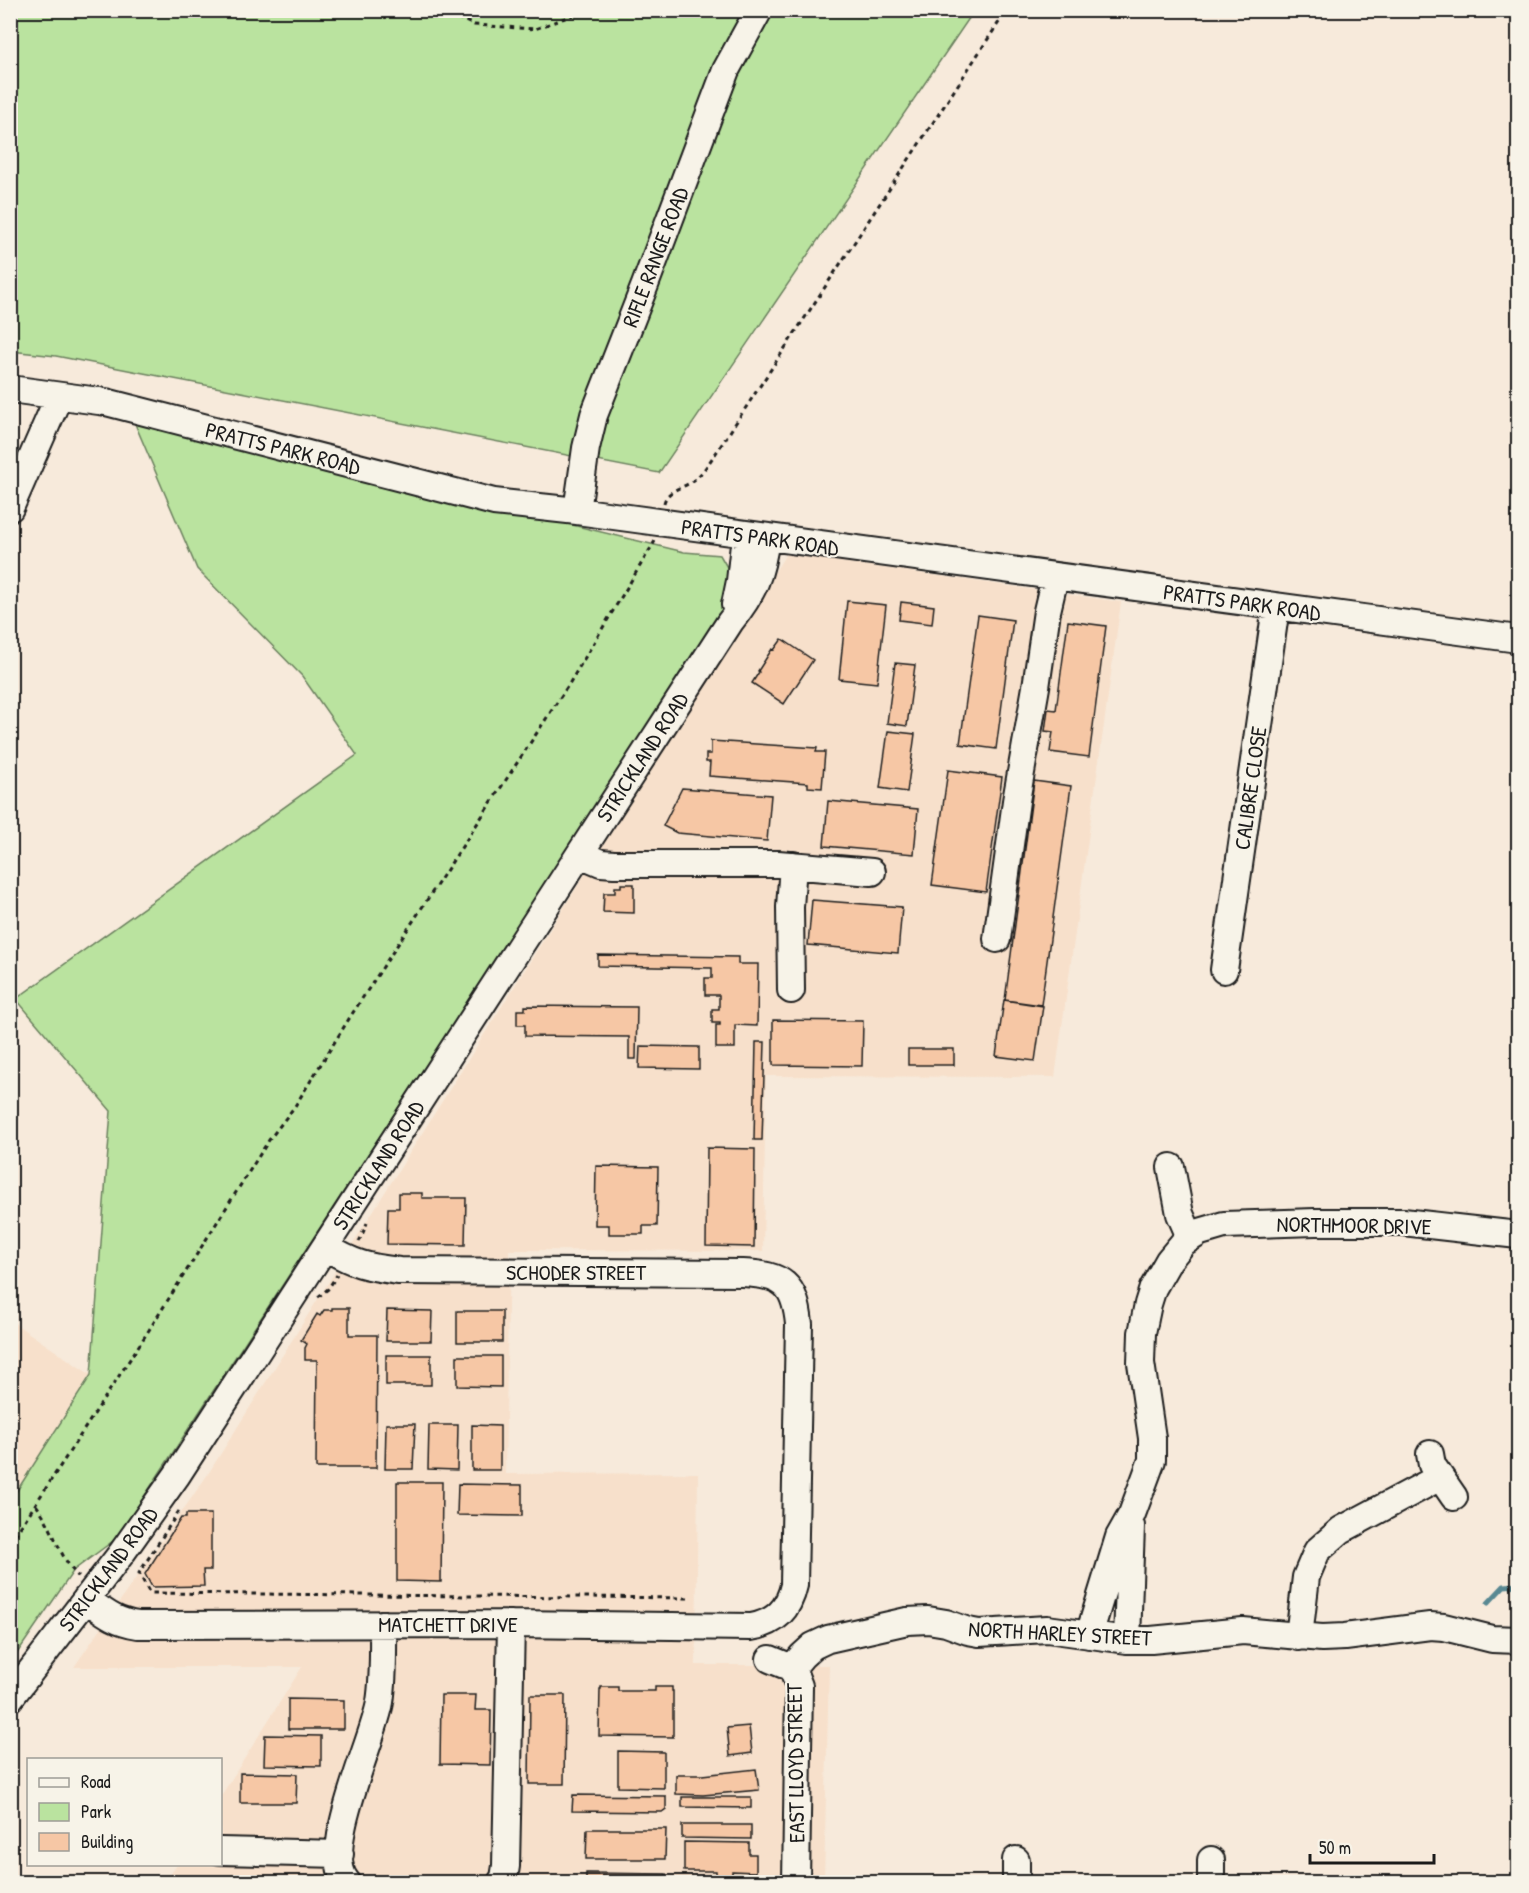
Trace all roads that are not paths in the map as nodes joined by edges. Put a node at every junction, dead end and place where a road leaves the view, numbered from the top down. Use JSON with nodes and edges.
{"nodes":[{"id":1,"x":759,"y":10,"type":"edge"},
{"id":2,"x":10,"y":389,"type":"edge"},
{"id":3,"x":59,"y":396,"type":"junction"},
{"id":4,"x":10,"y":508,"type":"edge"},
{"id":5,"x":577,"y":511,"type":"junction"},
{"id":6,"x":756,"y":536,"type":"junction"},
{"id":7,"x":1055,"y":577,"type":"junction"},
{"id":8,"x":1275,"y":606,"type":"junction"},
{"id":9,"x":1518,"y":639,"type":"edge"},
{"id":10,"x":580,"y":854,"type":"junction"},
{"id":11,"x":793,"y":865,"type":"junction"},
{"id":12,"x":872,"y":872,"type":"dead end"},
{"id":13,"x":997,"y":939,"type":"dead end"},
{"id":14,"x":1224,"y":970,"type":"dead end"},
{"id":15,"x":791,"y":990,"type":"dead end"},
{"id":16,"x":1171,"y":1167,"type":"dead end"},
{"id":17,"x":1518,"y":1235,"type":"edge"},
{"id":18,"x":1190,"y":1237,"type":"junction"},
{"id":19,"x":336,"y":1253,"type":"junction"},
{"id":20,"x":1441,"y":1476,"type":"dead end"},
{"id":21,"x":1132,"y":1514,"type":"junction"},
{"id":22,"x":794,"y":1585,"type":"joint"},
{"id":23,"x":89,"y":1594,"type":"junction"},
{"id":24,"x":383,"y":1624,"type":"junction"},
{"id":25,"x":512,"y":1624,"type":"junction"},
{"id":26,"x":1089,"y":1635,"type":"junction"},
{"id":27,"x":1299,"y":1637,"type":"junction"},
{"id":28,"x":1127,"y":1640,"type":"junction"},
{"id":29,"x":1518,"y":1640,"type":"edge"},
{"id":30,"x":781,"y":1663,"type":"joint"},
{"id":31,"x":10,"y":1698,"type":"edge"},
{"id":32,"x":222,"y":1851,"type":"edge"},
{"id":33,"x":340,"y":1854,"type":"junction"},
{"id":34,"x":347,"y":1882,"type":"edge"},
{"id":35,"x":501,"y":1882,"type":"edge"},
{"id":36,"x":796,"y":1882,"type":"edge"}],
"edges":[{"from":1,"to":5,"type":"street","name":"RIFLE RANGE ROAD"},
{"from":2,"to":3,"type":"street","name":"PRATTS PARK ROAD"},
{"from":3,"to":4,"type":"street"},
{"from":3,"to":5,"type":"street","name":"PRATTS PARK ROAD"},
{"from":5,"to":6,"type":"street","name":"PRATTS PARK ROAD"},
{"from":6,"to":7,"type":"street","name":"PRATTS PARK ROAD"},
{"from":6,"to":10,"type":"street","name":"STRICKLAND ROAD"},
{"from":7,"to":8,"type":"street","name":"PRATTS PARK ROAD"},
{"from":7,"to":13,"type":"street"},
{"from":8,"to":9,"type":"street","name":"PRATTS PARK ROAD"},
{"from":8,"to":14,"type":"street","name":"CALIBRE CLOSE"},
{"from":10,"to":11,"type":"street"},
{"from":10,"to":19,"type":"street","name":"STRICKLAND ROAD"},
{"from":11,"to":12,"type":"street"},
{"from":11,"to":15,"type":"street"},
{"from":16,"to":18,"type":"street"},
{"from":17,"to":18,"type":"street","name":"NORTHMOOR DRIVE"},
{"from":18,"to":21,"type":"street","name":"NORTHMOOR DRIVE"},
{"from":19,"to":22,"type":"street","name":"SCHODER STREET"},
{"from":19,"to":23,"type":"street","name":"STRICKLAND ROAD"},
{"from":20,"to":27,"type":"street"},
{"from":21,"to":26,"type":"street","name":"NORTHMOOR DRIVE"},
{"from":21,"to":28,"type":"street","name":"NORTHMOOR DRIVE"},
{"from":22,"to":25,"type":"street","name":"MATCHETT DRIVE"},
{"from":23,"to":24,"type":"street","name":"MATCHETT DRIVE"},
{"from":23,"to":31,"type":"street","name":"STRICKLAND ROAD"},
{"from":24,"to":25,"type":"street","name":"MATCHETT DRIVE"},
{"from":24,"to":33,"type":"street"},
{"from":25,"to":35,"type":"street"},
{"from":26,"to":28,"type":"street","name":"NORTH HARLEY STREET"},
{"from":26,"to":30,"type":"street","name":"NORTH HARLEY STREET"},
{"from":27,"to":28,"type":"street","name":"NORTH HARLEY STREET"},
{"from":27,"to":29,"type":"street","name":"NORTH HARLEY STREET"},
{"from":30,"to":36,"type":"street","name":"EAST LLOYD STREET"},
{"from":32,"to":33,"type":"street"},
{"from":33,"to":34,"type":"street"}]}
